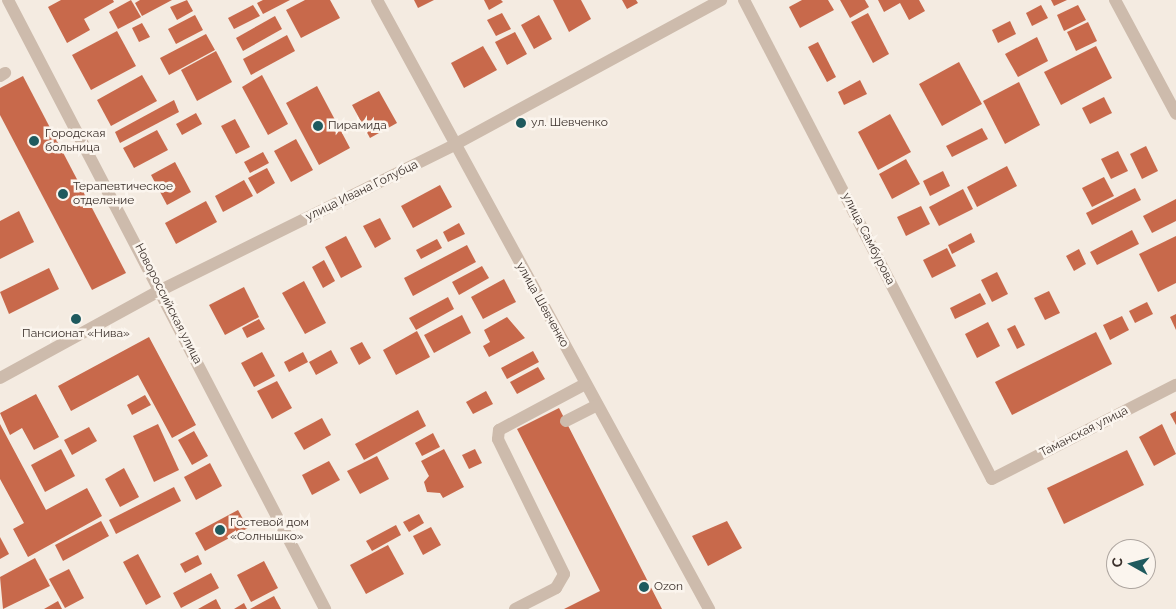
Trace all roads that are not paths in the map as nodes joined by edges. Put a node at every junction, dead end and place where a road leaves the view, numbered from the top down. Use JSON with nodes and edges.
{"nodes":[{"id":1,"x":8,"y":0,"type":"edge"},
{"id":2,"x":377,"y":0,"type":"edge"},
{"id":3,"x":721,"y":0,"type":"edge"},
{"id":4,"x":744,"y":0,"type":"edge"},
{"id":5,"x":1115,"y":0,"type":"edge"},
{"id":6,"x":1176,"y":114,"type":"edge"},
{"id":7,"x":454,"y":146,"type":"junction"},
{"id":8,"x":161,"y":290,"type":"junction"},
{"id":9,"x":0,"y":378,"type":"edge"},
{"id":10,"x":585,"y":384,"type":"junction"},
{"id":11,"x":1176,"y":385,"type":"edge"},
{"id":12,"x":597,"y":405,"type":"junction"},
{"id":13,"x":566,"y":421,"type":"dead end"},
{"id":14,"x":992,"y":479,"type":"joint"},
{"id":15,"x":325,"y":609,"type":"edge"},
{"id":16,"x":515,"y":609,"type":"edge"},
{"id":17,"x":710,"y":609,"type":"edge"}],
"edges":[{"from":1,"to":8,"type":"street","name":"Новороссийская улица"},
{"from":2,"to":7,"type":"street","name":"улица Шевченко"},
{"from":3,"to":7,"type":"street","name":"улица Ивана Голубца"},
{"from":4,"to":14,"type":"street","name":"улица Самбурова"},
{"from":5,"to":6,"type":"street"},
{"from":7,"to":8,"type":"street","name":"улица Ивана Голубца"},
{"from":7,"to":10,"type":"street","name":"улица Шевченко"},
{"from":8,"to":9,"type":"street","name":"улица Ивана Голубца"},
{"from":8,"to":15,"type":"street","name":"Новороссийская улица"},
{"from":10,"to":12,"type":"street","name":"улица Шевченко"},
{"from":10,"to":16,"type":"street"},
{"from":11,"to":14,"type":"street","name":"Таманская улица"},
{"from":12,"to":13,"type":"street"},
{"from":12,"to":17,"type":"street","name":"улица Шевченко"}]}
